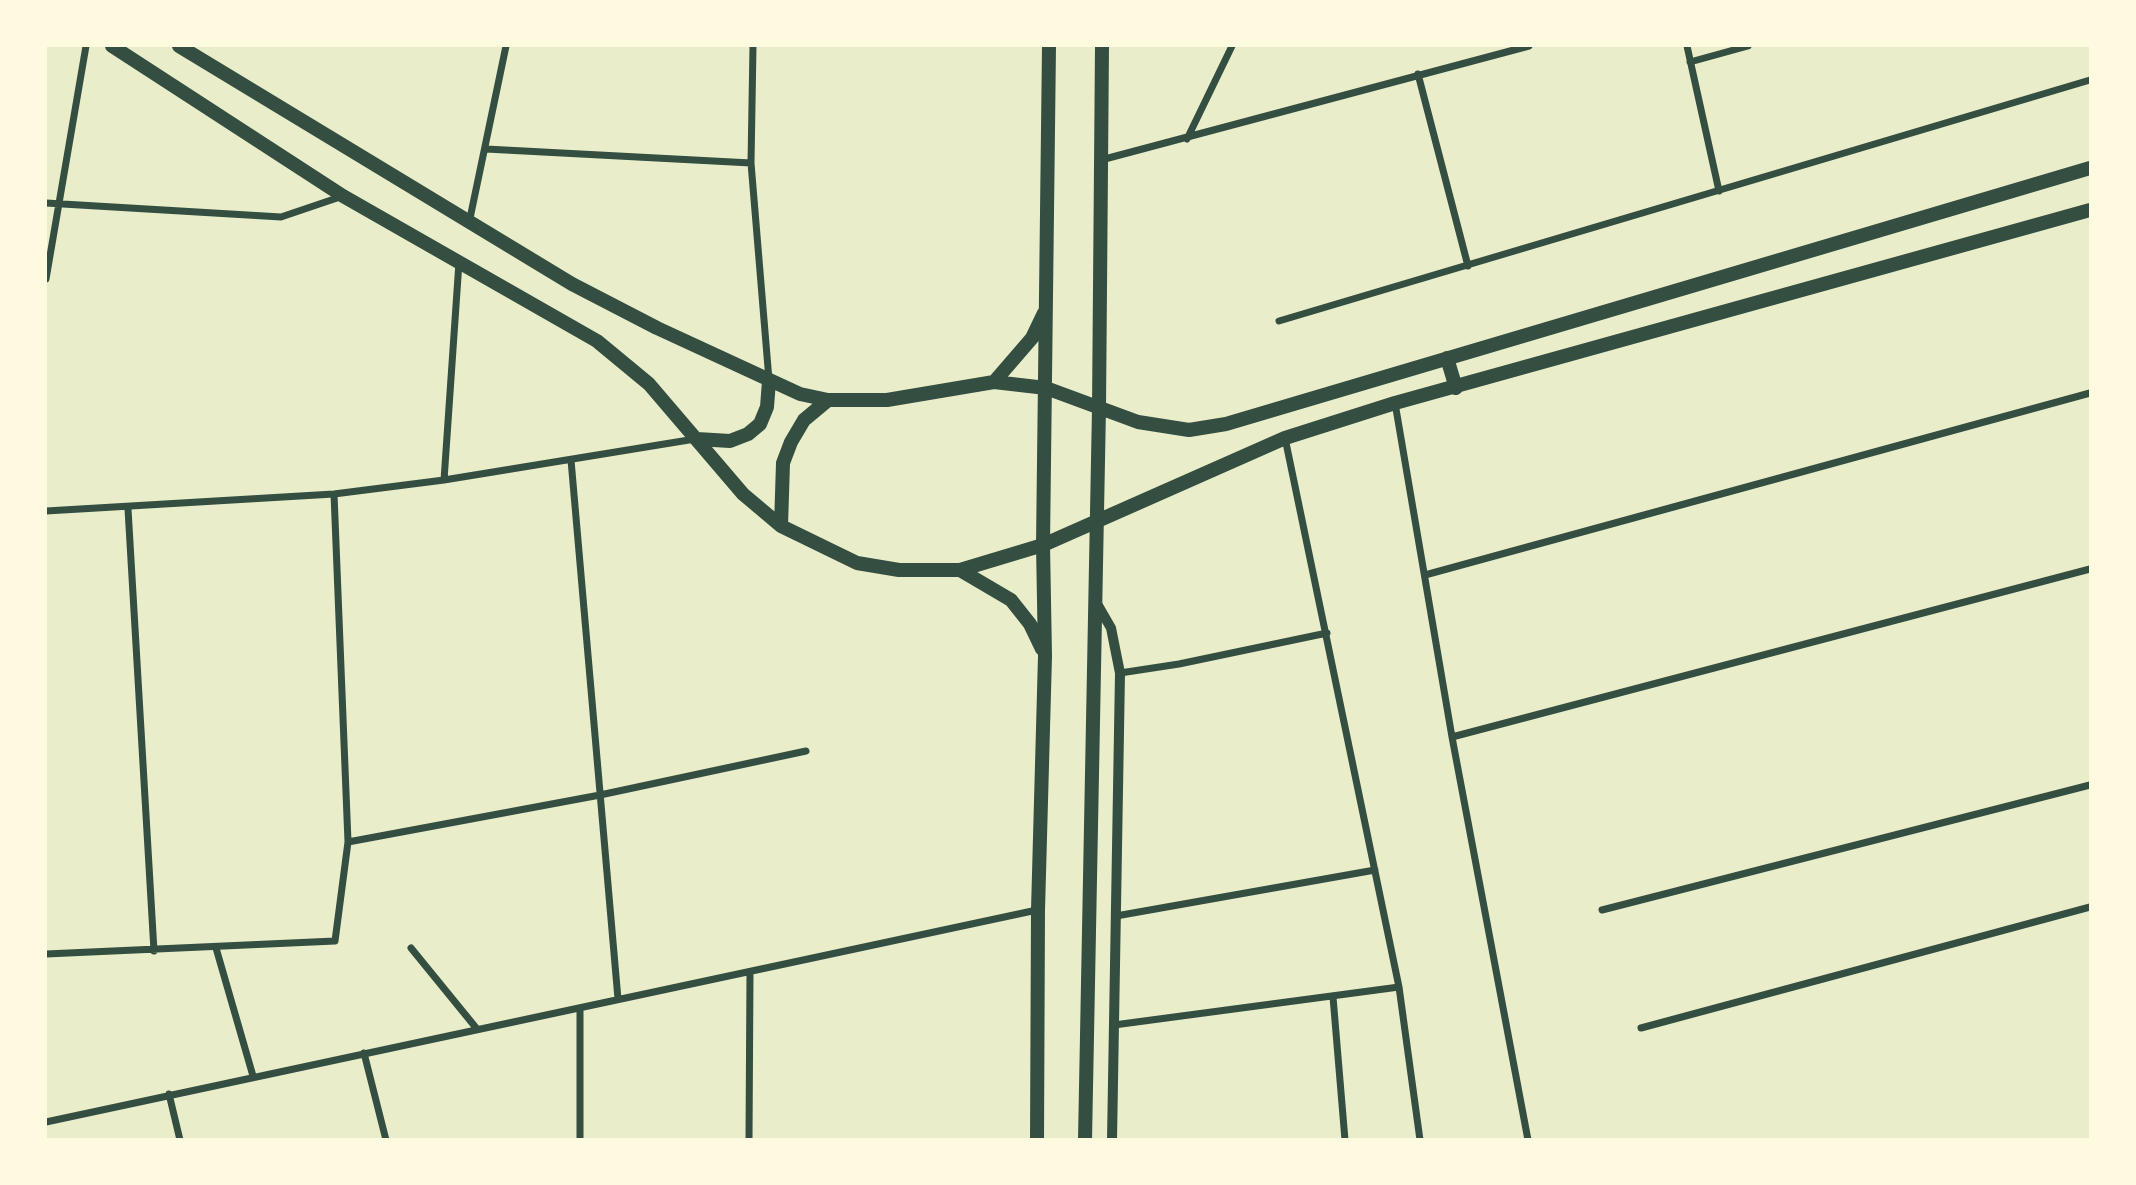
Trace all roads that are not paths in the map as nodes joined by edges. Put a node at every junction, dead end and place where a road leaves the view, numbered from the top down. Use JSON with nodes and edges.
{"nodes":[{"id":1,"x":86,"y":46,"type":"edge"},
{"id":2,"x":112,"y":46,"type":"edge"},
{"id":3,"x":179,"y":46,"type":"edge"},
{"id":4,"x":506,"y":46,"type":"edge"},
{"id":5,"x":753,"y":46,"type":"edge"},
{"id":6,"x":1049,"y":46,"type":"edge"},
{"id":7,"x":1102,"y":46,"type":"edge"},
{"id":8,"x":1232,"y":46,"type":"edge"},
{"id":9,"x":1529,"y":46,"type":"edge"},
{"id":10,"x":1687,"y":46,"type":"edge"},
{"id":11,"x":1748,"y":46,"type":"edge"},
{"id":12,"x":1690,"y":62,"type":"junction"},
{"id":13,"x":1418,"y":74,"type":"junction"},
{"id":14,"x":2091,"y":80,"type":"edge"},
{"id":15,"x":1187,"y":139,"type":"junction"},
{"id":16,"x":486,"y":149,"type":"junction"},
{"id":17,"x":1101,"y":161,"type":"junction"},
{"id":18,"x":751,"y":163,"type":"junction"},
{"id":19,"x":2091,"y":168,"type":"edge"},
{"id":20,"x":1719,"y":191,"type":"junction"},
{"id":21,"x":343,"y":196,"type":"junction"},
{"id":22,"x":46,"y":203,"type":"edge"},
{"id":23,"x":57,"y":204,"type":"junction"},
{"id":24,"x":2091,"y":210,"type":"edge"},
{"id":25,"x":469,"y":223,"type":"junction"},
{"id":26,"x":459,"y":262,"type":"junction"},
{"id":27,"x":1468,"y":266,"type":"junction"},
{"id":28,"x":46,"y":279,"type":"edge"},
{"id":29,"x":1047,"y":308,"type":"junction"},
{"id":30,"x":1279,"y":321,"type":"dead end"},
{"id":31,"x":1447,"y":358,"type":"junction"},
{"id":32,"x":769,"y":381,"type":"junction"},
{"id":33,"x":995,"y":382,"type":"junction"},
{"id":34,"x":1046,"y":388,"type":"junction"},
{"id":35,"x":1456,"y":388,"type":"junction"},
{"id":36,"x":2091,"y":393,"type":"edge"},
{"id":37,"x":828,"y":400,"type":"junction"},
{"id":38,"x":1395,"y":403,"type":"junction"},
{"id":39,"x":1099,"y":408,"type":"junction"},
{"id":40,"x":1285,"y":438,"type":"junction"},
{"id":41,"x":697,"y":439,"type":"junction"},
{"id":42,"x":571,"y":460,"type":"junction"},
{"id":43,"x":444,"y":480,"type":"junction"},
{"id":44,"x":334,"y":494,"type":"junction"},
{"id":45,"x":128,"y":509,"type":"junction"},
{"id":46,"x":46,"y":511,"type":"edge"},
{"id":47,"x":1096,"y":522,"type":"junction"},
{"id":48,"x":781,"y":526,"type":"junction"},
{"id":49,"x":1042,"y":545,"type":"junction"},
{"id":50,"x":2091,"y":569,"type":"edge"},
{"id":51,"x":960,"y":570,"type":"junction"},
{"id":52,"x":1425,"y":575,"type":"junction"},
{"id":53,"x":1094,"y":600,"type":"junction"},
{"id":54,"x":1327,"y":633,"type":"junction"},
{"id":55,"x":1045,"y":656,"type":"junction"},
{"id":56,"x":1120,"y":673,"type":"junction"},
{"id":57,"x":1452,"y":737,"type":"junction"},
{"id":58,"x":806,"y":751,"type":"dead end"},
{"id":59,"x":2091,"y":785,"type":"edge"},
{"id":60,"x":600,"y":795,"type":"junction"},
{"id":61,"x":348,"y":842,"type":"junction"},
{"id":62,"x":1375,"y":870,"type":"junction"},
{"id":63,"x":2091,"y":906,"type":"edge"},
{"id":64,"x":1038,"y":909,"type":"junction"},
{"id":65,"x":1602,"y":910,"type":"dead end"},
{"id":66,"x":1116,"y":916,"type":"junction"},
{"id":67,"x":216,"y":948,"type":"junction"},
{"id":68,"x":411,"y":948,"type":"dead end"},
{"id":69,"x":154,"y":951,"type":"junction"},
{"id":70,"x":46,"y":954,"type":"edge"},
{"id":71,"x":750,"y":972,"type":"junction"},
{"id":72,"x":1399,"y":987,"type":"junction"},
{"id":73,"x":1333,"y":997,"type":"junction"},
{"id":74,"x":618,"y":999,"type":"junction"},
{"id":75,"x":580,"y":1008,"type":"junction"},
{"id":76,"x":1114,"y":1025,"type":"junction"},
{"id":77,"x":1641,"y":1028,"type":"dead end"},
{"id":78,"x":477,"y":1029,"type":"junction"},
{"id":79,"x":364,"y":1053,"type":"junction"},
{"id":80,"x":253,"y":1076,"type":"junction"},
{"id":81,"x":169,"y":1094,"type":"junction"},
{"id":82,"x":46,"y":1122,"type":"edge"},
{"id":83,"x":180,"y":1139,"type":"edge"},
{"id":84,"x":386,"y":1139,"type":"edge"},
{"id":85,"x":580,"y":1139,"type":"edge"},
{"id":86,"x":749,"y":1139,"type":"edge"},
{"id":87,"x":1037,"y":1139,"type":"edge"},
{"id":88,"x":1085,"y":1139,"type":"edge"},
{"id":89,"x":1112,"y":1139,"type":"edge"},
{"id":90,"x":1345,"y":1139,"type":"edge"},
{"id":91,"x":1420,"y":1139,"type":"edge"},
{"id":92,"x":1528,"y":1139,"type":"edge"}],
"edges":[{"from":1,"to":23,"type":"street"},
{"from":2,"to":21,"type":"main road"},
{"from":3,"to":25,"type":"main road"},
{"from":4,"to":16,"type":"street"},
{"from":5,"to":18,"type":"street"},
{"from":6,"to":29,"type":"main road"},
{"from":7,"to":17,"type":"main road"},
{"from":8,"to":15,"type":"street"},
{"from":9,"to":13,"type":"street"},
{"from":10,"to":12,"type":"street"},
{"from":11,"to":12,"type":"street"},
{"from":12,"to":20,"type":"street"},
{"from":13,"to":15,"type":"street"},
{"from":13,"to":27,"type":"street"},
{"from":14,"to":20,"type":"street"},
{"from":15,"to":17,"type":"street"},
{"from":16,"to":18,"type":"street"},
{"from":16,"to":25,"type":"street"},
{"from":17,"to":39,"type":"main road"},
{"from":18,"to":32,"type":"street"},
{"from":19,"to":31,"type":"main road"},
{"from":20,"to":27,"type":"street"},
{"from":21,"to":23,"type":"street"},
{"from":21,"to":26,"type":"main road"},
{"from":22,"to":23,"type":"street"},
{"from":23,"to":28,"type":"street"},
{"from":24,"to":35,"type":"main road"},
{"from":25,"to":32,"type":"main road"},
{"from":26,"to":41,"type":"main road"},
{"from":26,"to":43,"type":"street"},
{"from":27,"to":30,"type":"street"},
{"from":29,"to":33,"type":"main road"},
{"from":29,"to":34,"type":"main road"},
{"from":31,"to":35,"type":"main road"},
{"from":31,"to":39,"type":"main road"},
{"from":32,"to":37,"type":"main road"},
{"from":32,"to":41,"type":"main road"},
{"from":33,"to":34,"type":"main road"},
{"from":33,"to":37,"type":"main road"},
{"from":34,"to":39,"type":"main road"},
{"from":34,"to":49,"type":"main road"},
{"from":35,"to":38,"type":"main road"},
{"from":36,"to":52,"type":"street"},
{"from":37,"to":48,"type":"main road"},
{"from":38,"to":40,"type":"main road"},
{"from":38,"to":52,"type":"street"},
{"from":39,"to":47,"type":"main road"},
{"from":40,"to":47,"type":"main road"},
{"from":40,"to":54,"type":"street"},
{"from":41,"to":42,"type":"street"},
{"from":41,"to":48,"type":"main road"},
{"from":42,"to":43,"type":"street"},
{"from":42,"to":60,"type":"street"},
{"from":43,"to":44,"type":"street"},
{"from":44,"to":45,"type":"street"},
{"from":44,"to":61,"type":"street"},
{"from":45,"to":46,"type":"street"},
{"from":45,"to":69,"type":"street"},
{"from":47,"to":49,"type":"main road"},
{"from":47,"to":53,"type":"main road"},
{"from":48,"to":51,"type":"main road"},
{"from":49,"to":51,"type":"main road"},
{"from":49,"to":55,"type":"main road"},
{"from":50,"to":57,"type":"street"},
{"from":51,"to":55,"type":"main road"},
{"from":52,"to":57,"type":"street"},
{"from":53,"to":56,"type":"street"},
{"from":53,"to":88,"type":"main road"},
{"from":54,"to":56,"type":"street"},
{"from":54,"to":62,"type":"street"},
{"from":55,"to":64,"type":"main road"},
{"from":56,"to":66,"type":"street"},
{"from":57,"to":92,"type":"street"},
{"from":58,"to":60,"type":"street"},
{"from":59,"to":65,"type":"street"},
{"from":60,"to":61,"type":"street"},
{"from":60,"to":74,"type":"street"},
{"from":61,"to":67,"type":"street"},
{"from":62,"to":66,"type":"street"},
{"from":62,"to":72,"type":"street"},
{"from":63,"to":77,"type":"street"},
{"from":64,"to":71,"type":"street"},
{"from":64,"to":87,"type":"main road"},
{"from":66,"to":76,"type":"street"},
{"from":67,"to":69,"type":"street"},
{"from":67,"to":80,"type":"street"},
{"from":68,"to":78,"type":"street"},
{"from":69,"to":70,"type":"street"},
{"from":71,"to":74,"type":"street"},
{"from":71,"to":86,"type":"street"},
{"from":72,"to":73,"type":"street"},
{"from":72,"to":91,"type":"street"},
{"from":73,"to":76,"type":"street"},
{"from":73,"to":90,"type":"street"},
{"from":74,"to":75,"type":"street"},
{"from":75,"to":78,"type":"street"},
{"from":75,"to":85,"type":"street"},
{"from":76,"to":89,"type":"street"},
{"from":78,"to":79,"type":"street"},
{"from":79,"to":80,"type":"street"},
{"from":79,"to":84,"type":"street"},
{"from":80,"to":81,"type":"street"},
{"from":81,"to":82,"type":"street"},
{"from":81,"to":83,"type":"street"}]}
